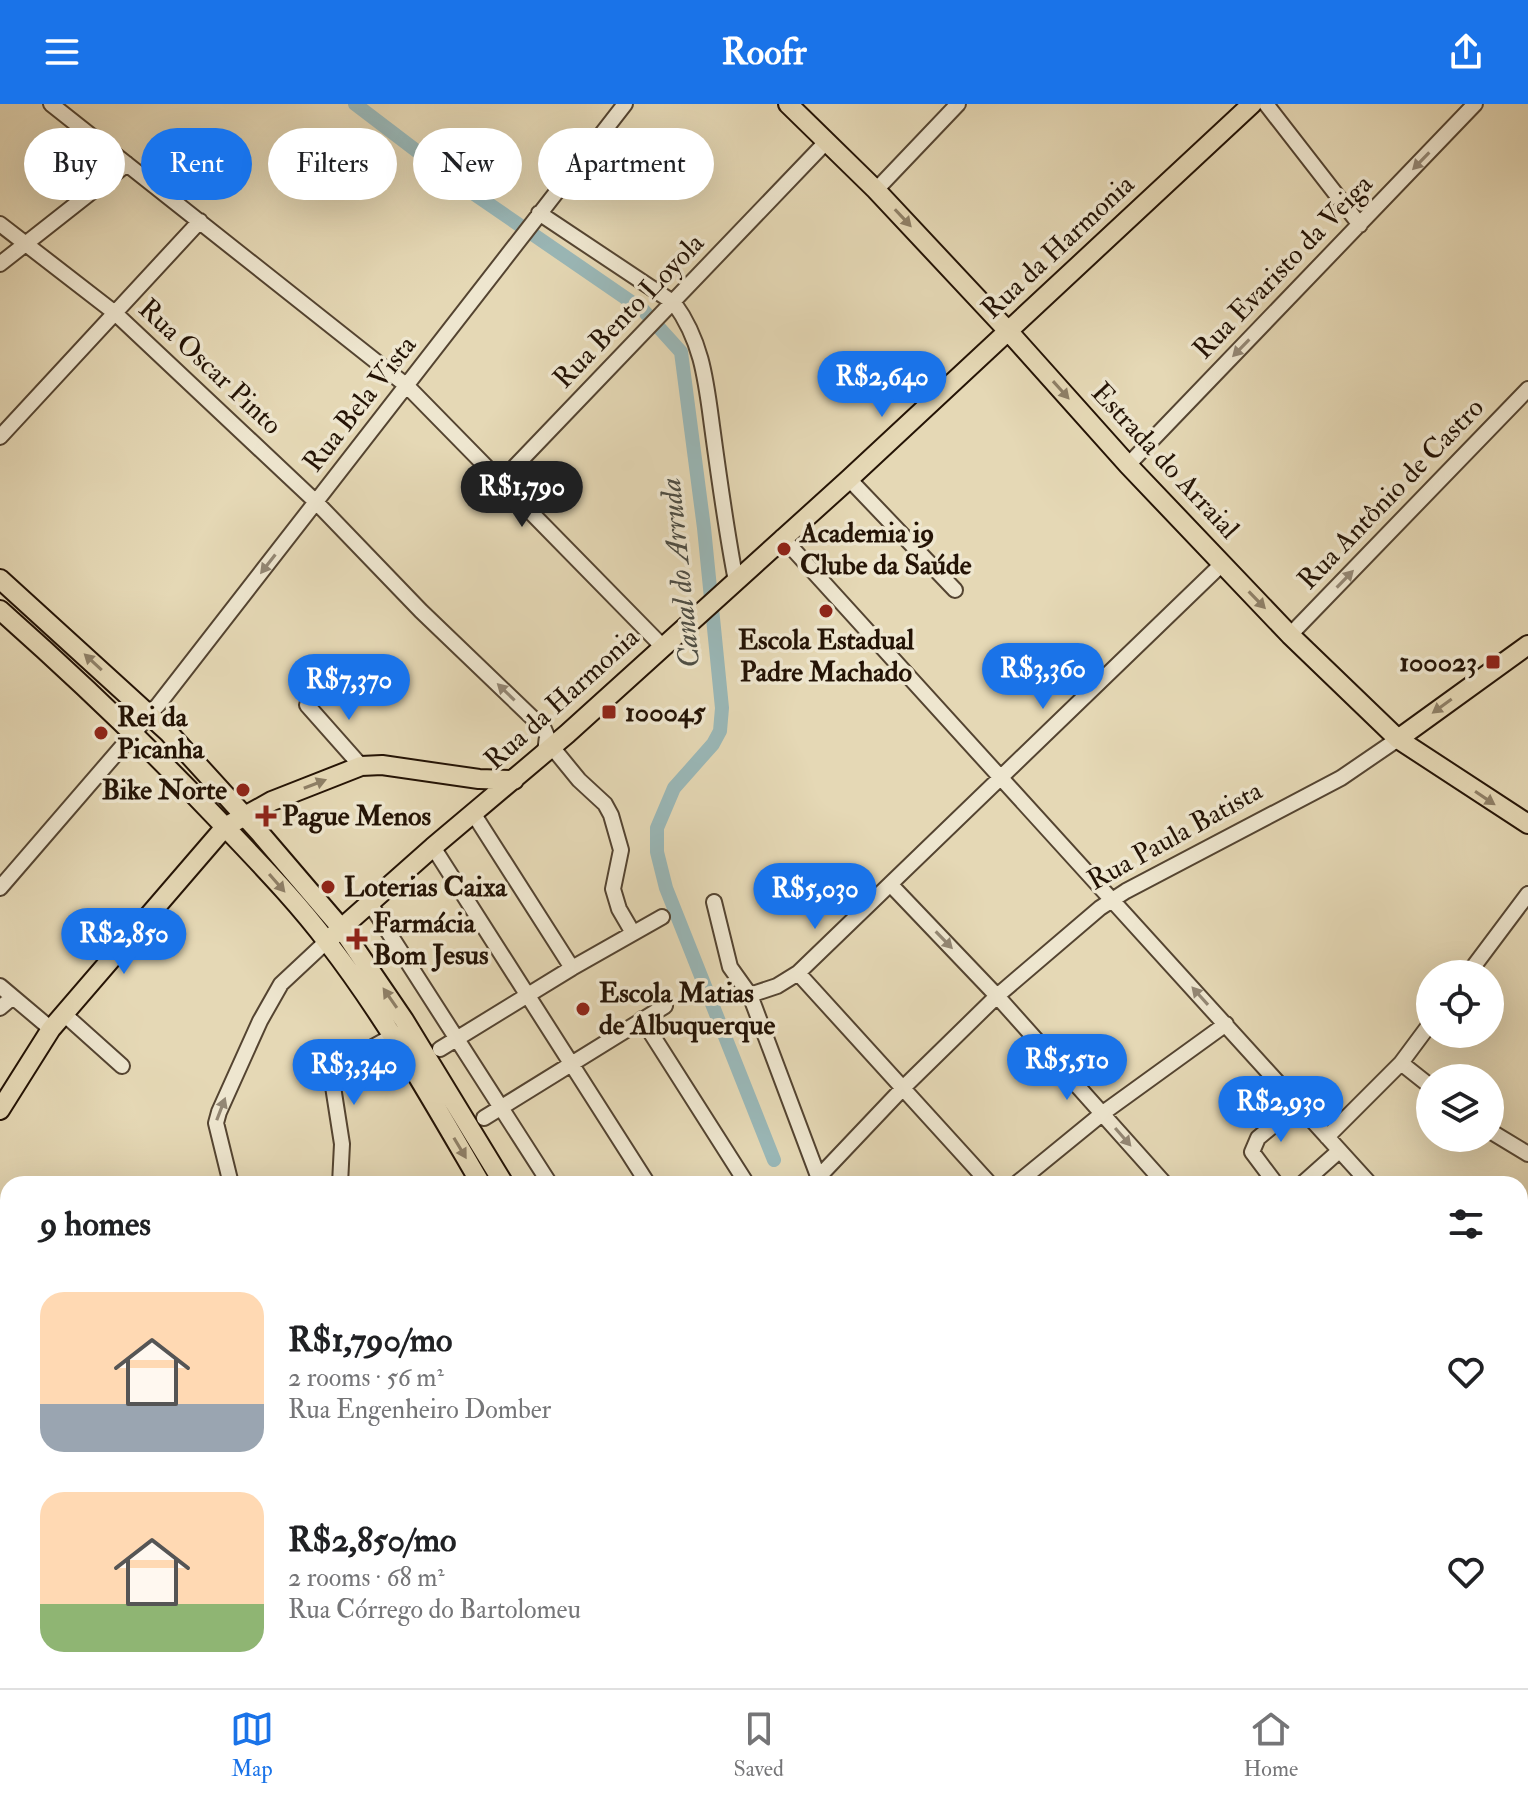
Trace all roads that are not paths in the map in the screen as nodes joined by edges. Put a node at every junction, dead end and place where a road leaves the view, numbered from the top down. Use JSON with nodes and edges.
{"nodes":[{"id":1,"x":51,"y":104,"type":"edge"},
{"id":2,"x":625,"y":104,"type":"edge"},
{"id":3,"x":788,"y":104,"type":"edge"},
{"id":4,"x":958,"y":104,"type":"edge"},
{"id":5,"x":1252,"y":104,"type":"edge"},
{"id":6,"x":1266,"y":104,"type":"edge"},
{"id":7,"x":1475,"y":104,"type":"edge"},
{"id":8,"x":826,"y":142,"type":"junction"},
{"id":9,"x":127,"y":164,"type":"junction"},
{"id":10,"x":876,"y":190,"type":"junction"},
{"id":11,"x":537,"y":218,"type":"junction"},
{"id":12,"x":200,"y":221,"type":"junction"},
{"id":13,"x":0,"y":224,"type":"edge"},
{"id":14,"x":1360,"y":225,"type":"junction"},
{"id":15,"x":25,"y":243,"type":"junction"},
{"id":16,"x":0,"y":264,"type":"edge"},
{"id":17,"x":672,"y":306,"type":"junction"},
{"id":18,"x":115,"y":313,"type":"junction"},
{"id":19,"x":1009,"y":332,"type":"junction"},
{"id":20,"x":407,"y":386,"type":"junction"},
{"id":21,"x":1528,"y":389,"type":"edge"},
{"id":22,"x":0,"y":437,"type":"edge"},
{"id":23,"x":1128,"y":465,"type":"junction"},
{"id":24,"x":849,"y":479,"type":"junction"},
{"id":25,"x":502,"y":480,"type":"junction"},
{"id":26,"x":316,"y":502,"type":"junction"},
{"id":27,"x":782,"y":537,"type":"junction"},
{"id":28,"x":1222,"y":564,"type":"junction"},
{"id":29,"x":0,"y":579,"type":"edge"},
{"id":30,"x":736,"y":581,"type":"junction"},
{"id":31,"x":955,"y":590,"type":"dead end"},
{"id":32,"x":0,"y":610,"type":"edge"},
{"id":33,"x":1290,"y":635,"type":"junction"},
{"id":34,"x":1528,"y":645,"type":"edge"},
{"id":35,"x":663,"y":647,"type":"junction"},
{"id":36,"x":307,"y":705,"type":"dead end"},
{"id":37,"x":150,"y":715,"type":"junction"},
{"id":38,"x":544,"y":729,"type":"junction"},
{"id":39,"x":134,"y":734,"type":"junction"},
{"id":40,"x":567,"y":734,"type":"junction"},
{"id":41,"x":1398,"y":739,"type":"junction"},
{"id":42,"x":549,"y":750,"type":"junction"},
{"id":43,"x":361,"y":766,"type":"junction"},
{"id":44,"x":1001,"y":778,"type":"junction"},
{"id":45,"x":514,"y":780,"type":"junction"},
{"id":46,"x":473,"y":813,"type":"junction"},
{"id":47,"x":244,"y":815,"type":"junction"},
{"id":48,"x":1528,"y":824,"type":"edge"},
{"id":49,"x":225,"y":827,"type":"junction"},
{"id":50,"x":433,"y":847,"type":"junction"},
{"id":51,"x":891,"y":885,"type":"junction"},
{"id":52,"x":0,"y":888,"type":"edge"},
{"id":53,"x":1528,"y":894,"type":"edge"},
{"id":54,"x":1111,"y":899,"type":"junction"},
{"id":55,"x":369,"y":902,"type":"junction"},
{"id":56,"x":714,"y":902,"type":"dead end"},
{"id":57,"x":662,"y":917,"type":"dead end"},
{"id":58,"x":633,"y":933,"type":"junction"},
{"id":59,"x":334,"y":935,"type":"junction"},
{"id":60,"x":1478,"y":960,"type":"edge"},
{"id":61,"x":572,"y":968,"type":"junction"},
{"id":62,"x":798,"y":973,"type":"junction"},
{"id":63,"x":0,"y":986,"type":"edge"},
{"id":64,"x":528,"y":995,"type":"junction"},
{"id":65,"x":750,"y":995,"type":"junction"},
{"id":66,"x":997,"y":996,"type":"junction"},
{"id":67,"x":13,"y":997,"type":"junction"},
{"id":68,"x":665,"y":1006,"type":"dead end"},
{"id":69,"x":0,"y":1008,"type":"edge"},
{"id":70,"x":64,"y":1014,"type":"junction"},
{"id":71,"x":642,"y":1019,"type":"junction"},
{"id":72,"x":1226,"y":1024,"type":"junction"},
{"id":73,"x":51,"y":1029,"type":"junction"},
{"id":74,"x":393,"y":1036,"type":"junction"},
{"id":75,"x":456,"y":1039,"type":"junction"},
{"id":76,"x":1416,"y":1043,"type":"edge"},
{"id":77,"x":440,"y":1049,"type":"dead end"},
{"id":78,"x":573,"y":1063,"type":"junction"},
{"id":79,"x":1401,"y":1063,"type":"junction"},
{"id":80,"x":122,"y":1066,"type":"dead end"},
{"id":81,"x":1416,"y":1075,"type":"edge"},
{"id":82,"x":904,"y":1087,"type":"junction"},
{"id":83,"x":1298,"y":1105,"type":"junction"},
{"id":84,"x":500,"y":1108,"type":"junction"},
{"id":85,"x":0,"y":1110,"type":"edge"},
{"id":86,"x":1103,"y":1113,"type":"junction"},
{"id":87,"x":484,"y":1118,"type":"dead end"},
{"id":88,"x":1327,"y":1137,"type":"junction"},
{"id":89,"x":1504,"y":1139,"type":"edge"},
{"id":90,"x":1339,"y":1151,"type":"junction"},
{"id":91,"x":1528,"y":1154,"type":"edge"},
{"id":92,"x":229,"y":1176,"type":"edge"},
{"id":93,"x":340,"y":1176,"type":"edge"},
{"id":94,"x":476,"y":1176,"type":"edge"},
{"id":95,"x":499,"y":1176,"type":"edge"},
{"id":96,"x":545,"y":1176,"type":"edge"},
{"id":97,"x":643,"y":1176,"type":"edge"},
{"id":98,"x":742,"y":1176,"type":"edge"},
{"id":99,"x":816,"y":1176,"type":"edge"},
{"id":100,"x":823,"y":1176,"type":"edge"},
{"id":101,"x":983,"y":1176,"type":"edge"},
{"id":102,"x":1026,"y":1176,"type":"edge"},
{"id":103,"x":1158,"y":1176,"type":"edge"},
{"id":104,"x":1269,"y":1176,"type":"edge"},
{"id":105,"x":1311,"y":1176,"type":"edge"},
{"id":106,"x":1362,"y":1176,"type":"edge"}],
"edges":[{"from":1,"to":9,"type":"street"},
{"from":2,"to":11,"type":"street","name":"Rua Bela Vista"},
{"from":3,"to":8,"type":"main road","name":"Estrada do Arraial"},
{"from":4,"to":10,"type":"street"},
{"from":5,"to":19,"type":"main road","name":"Rua da Harmonia"},
{"from":6,"to":14,"type":"street"},
{"from":7,"to":14,"type":"street","name":"Rua Evaristo da Veiga","one_way":true},
{"from":8,"to":10,"type":"main road","name":"Estrada do Arraial"},
{"from":8,"to":17,"type":"street","name":"Rua Bento Loyola"},
{"from":9,"to":12,"type":"street"},
{"from":9,"to":15,"type":"street"},
{"from":10,"to":19,"type":"main road","name":"Estrada do Arraial","one_way":true},
{"from":11,"to":17,"type":"street"},
{"from":11,"to":20,"type":"street","name":"Rua Bela Vista"},
{"from":12,"to":18,"type":"street"},
{"from":12,"to":20,"type":"street"},
{"from":13,"to":15,"type":"street","name":"Rua Oscar Pinto"},
{"from":14,"to":23,"type":"street","name":"Rua Evaristo da Veiga","one_way":true},
{"from":15,"to":16,"type":"street"},
{"from":15,"to":18,"type":"street","name":"Rua Oscar Pinto"},
{"from":17,"to":25,"type":"street","name":"Rua Bento Loyola"},
{"from":17,"to":30,"type":"street"},
{"from":18,"to":22,"type":"street"},
{"from":18,"to":26,"type":"street","name":"Rua Oscar Pinto"},
{"from":19,"to":23,"type":"main road","name":"Estrada do Arraial","one_way":true},
{"from":19,"to":24,"type":"main road","name":"Rua da Harmonia"},
{"from":20,"to":25,"type":"street"},
{"from":20,"to":26,"type":"street","name":"Rua Bela Vista"},
{"from":33,"to":21,"type":"street","name":"Rua Antônio de Castro","one_way":true},
{"from":23,"to":28,"type":"main road","name":"Estrada do Arraial"},
{"from":24,"to":27,"type":"main road","name":"Rua da Harmonia"},
{"from":24,"to":31,"type":"street"},
{"from":25,"to":35,"type":"street"},
{"from":26,"to":37,"type":"street","name":"Rua Bela Vista","one_way":true},
{"from":38,"to":26,"type":"street","name":"Rua Oscar Pinto","one_way":true},
{"from":27,"to":30,"type":"main road","name":"Rua da Harmonia"},
{"from":27,"to":44,"type":"street"},
{"from":28,"to":33,"type":"main road","name":"Estrada do Arraial","one_way":true},
{"from":28,"to":44,"type":"street"},
{"from":37,"to":29,"type":"main road","one_way":true},
{"from":30,"to":35,"type":"main road","name":"Rua da Harmonia"},
{"from":32,"to":39,"type":"main road"},
{"from":33,"to":41,"type":"main road","name":"Estrada do Arraial"},
{"from":34,"to":41,"type":"main road","name":"Rua Paula Batista","one_way":true},
{"from":35,"to":40,"type":"main road","name":"Rua da Harmonia"},
{"from":36,"to":43,"type":"street"},
{"from":37,"to":39,"type":"street","name":"Rua Bela Vista"},
{"from":37,"to":47,"type":"main road"},
{"from":38,"to":40,"type":"street"},
{"from":38,"to":42,"type":"street"},
{"from":39,"to":49,"type":"main road"},
{"from":39,"to":52,"type":"street","name":"Rua Bela Vista"},
{"from":40,"to":42,"type":"main road","name":"Rua da Harmonia"},
{"from":41,"to":48,"type":"main road","name":"Estrada do Arraial","one_way":true},
{"from":41,"to":54,"type":"street","name":"Rua Paula Batista"},
{"from":42,"to":45,"type":"main road","name":"Rua da Harmonia"},
{"from":42,"to":58,"type":"street"},
{"from":43,"to":45,"type":"main road"},
{"from":47,"to":43,"type":"main road","one_way":true},
{"from":44,"to":51,"type":"street"},
{"from":44,"to":54,"type":"street"},
{"from":45,"to":46,"type":"main road","name":"Rua da Harmonia"},
{"from":46,"to":50,"type":"main road","name":"Rua da Harmonia"},
{"from":46,"to":61,"type":"street"},
{"from":47,"to":49,"type":"main road"},
{"from":47,"to":59,"type":"main road"},
{"from":49,"to":59,"type":"main road","one_way":true},
{"from":49,"to":70,"type":"main road"},
{"from":50,"to":55,"type":"main road","name":"Rua da Harmonia"},
{"from":50,"to":64,"type":"street"},
{"from":51,"to":62,"type":"street"},
{"from":51,"to":66,"type":"street","one_way":true},
{"from":53,"to":60,"type":"street"},
{"from":54,"to":66,"type":"street","name":"Rua Paula Batista"},
{"from":72,"to":54,"type":"street","one_way":true},
{"from":55,"to":59,"type":"main road","name":"Rua da Harmonia"},
{"from":55,"to":75,"type":"street"},
{"from":56,"to":65,"type":"street"},
{"from":57,"to":58,"type":"street"},
{"from":58,"to":61,"type":"street"},
{"from":59,"to":74,"type":"main road"},
{"from":92,"to":59,"type":"street","one_way":true},
{"from":95,"to":59,"type":"main road","one_way":true},
{"from":61,"to":64,"type":"street"},
{"from":62,"to":65,"type":"street"},
{"from":62,"to":82,"type":"street"},
{"from":63,"to":67,"type":"street"},
{"from":64,"to":75,"type":"street"},
{"from":64,"to":78,"type":"street"},
{"from":65,"to":99,"type":"street"},
{"from":66,"to":82,"type":"street","name":"Rua Paula Batista"},
{"from":66,"to":86,"type":"street"},
{"from":67,"to":69,"type":"street"},
{"from":67,"to":73,"type":"street"},
{"from":68,"to":71,"type":"street"},
{"from":70,"to":73,"type":"main road"},
{"from":70,"to":80,"type":"street"},
{"from":71,"to":78,"type":"street"},
{"from":71,"to":98,"type":"street"},
{"from":72,"to":83,"type":"street"},
{"from":72,"to":86,"type":"street"},
{"from":73,"to":85,"type":"main road"},
{"from":74,"to":93,"type":"street"},
{"from":74,"to":94,"type":"main road","one_way":true},
{"from":75,"to":77,"type":"street"},
{"from":75,"to":84,"type":"street"},
{"from":76,"to":79,"type":"street"},
{"from":78,"to":84,"type":"street"},
{"from":78,"to":97,"type":"street"},
{"from":79,"to":81,"type":"street"},
{"from":79,"to":88,"type":"street"},
{"from":82,"to":100,"type":"street","name":"Rua Paula Batista"},
{"from":82,"to":101,"type":"street"},
{"from":83,"to":88,"type":"street"},
{"from":83,"to":104,"type":"street"},
{"from":84,"to":87,"type":"street"},
{"from":84,"to":96,"type":"street"},
{"from":86,"to":102,"type":"street"},
{"from":86,"to":103,"type":"street","one_way":true},
{"from":88,"to":90,"type":"street"},
{"from":89,"to":91,"type":"street"},
{"from":90,"to":105,"type":"street"},
{"from":90,"to":106,"type":"street"}]}
